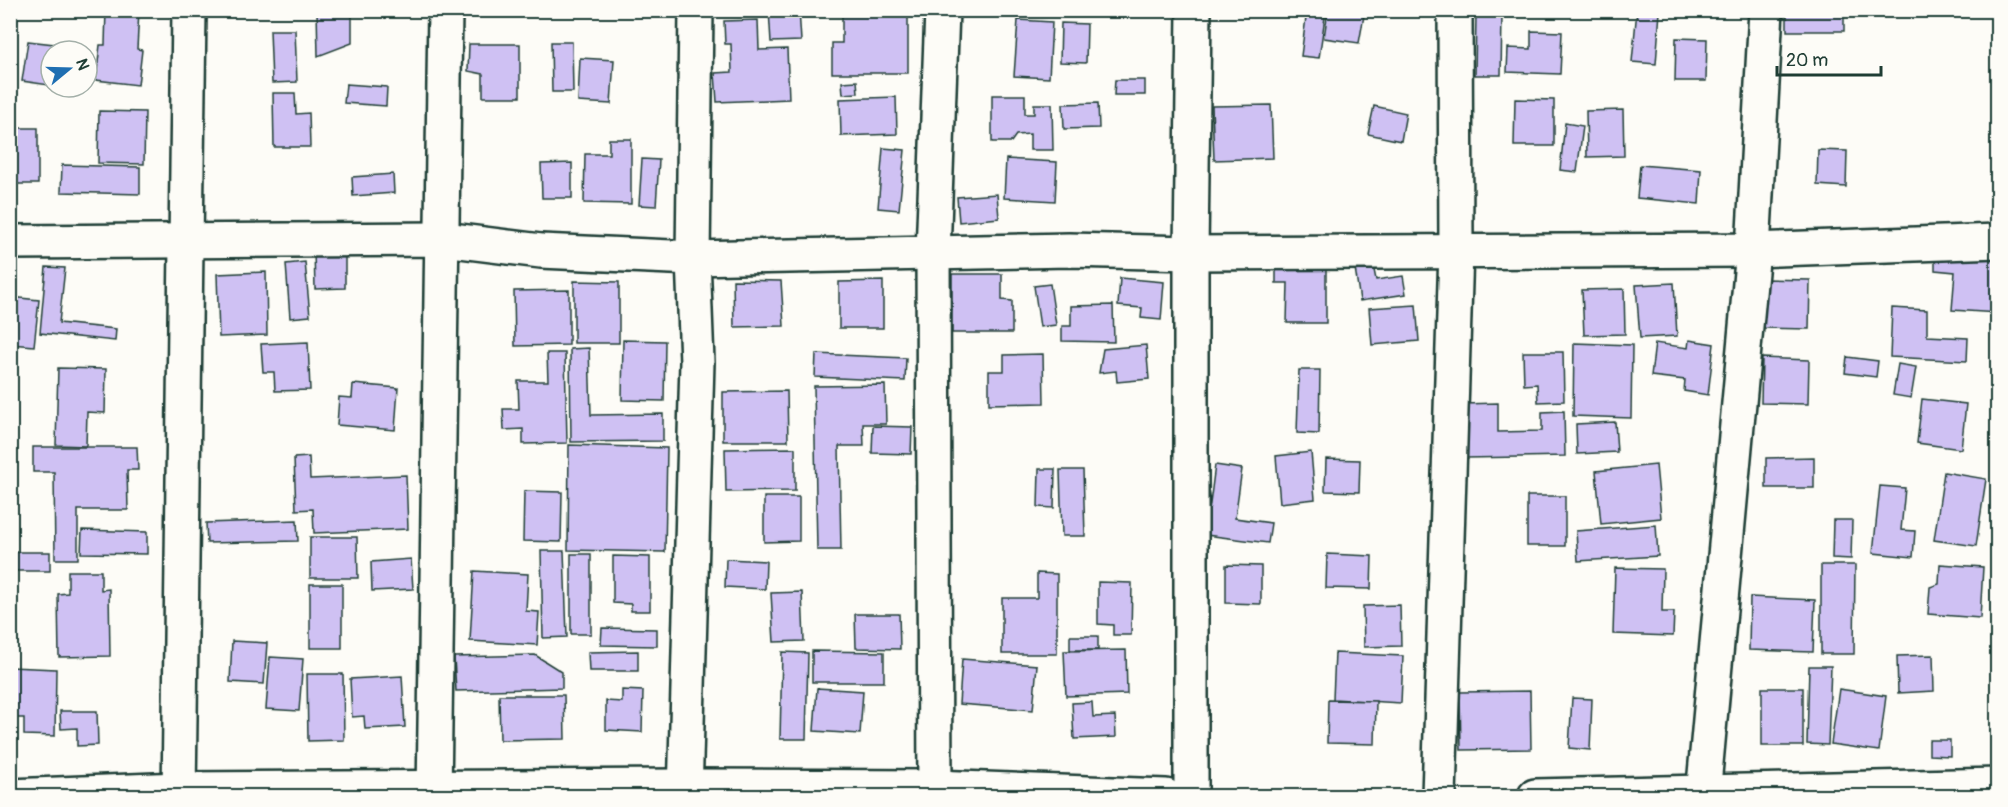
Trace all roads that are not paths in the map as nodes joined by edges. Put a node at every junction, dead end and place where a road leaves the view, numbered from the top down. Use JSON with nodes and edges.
{"nodes":[{"id":1,"x":189,"y":10,"type":"edge"},
{"id":2,"x":445,"y":10,"type":"edge"},
{"id":3,"x":696,"y":10,"type":"edge"},
{"id":4,"x":942,"y":10,"type":"edge"},
{"id":5,"x":1194,"y":10,"type":"edge"},
{"id":6,"x":1455,"y":10,"type":"edge"},
{"id":7,"x":1766,"y":10,"type":"edge"},
{"id":8,"x":444,"y":239,"type":"junction"},
{"id":9,"x":185,"y":241,"type":"junction"},
{"id":10,"x":1998,"y":241,"type":"edge"},
{"id":11,"x":10,"y":242,"type":"edge"},
{"id":12,"x":1456,"y":250,"type":"junction"},
{"id":13,"x":1753,"y":250,"type":"junction"},
{"id":14,"x":933,"y":253,"type":"junction"},
{"id":15,"x":1191,"y":253,"type":"junction"},
{"id":16,"x":693,"y":258,"type":"junction"},
{"id":17,"x":1998,"y":785,"type":"edge"},
{"id":18,"x":685,"y":791,"type":"edge"},
{"id":19,"x":935,"y":792,"type":"edge"},
{"id":20,"x":179,"y":793,"type":"edge"},
{"id":21,"x":434,"y":793,"type":"edge"},
{"id":22,"x":1704,"y":794,"type":"edge"},
{"id":23,"x":10,"y":796,"type":"edge"},
{"id":24,"x":1166,"y":796,"type":"edge"},
{"id":25,"x":1191,"y":796,"type":"edge"},
{"id":26,"x":1439,"y":796,"type":"edge"},
{"id":27,"x":1535,"y":796,"type":"edge"}],
"edges":[{"from":1,"to":9,"type":"street"},
{"from":2,"to":8,"type":"street"},
{"from":3,"to":16,"type":"street"},
{"from":4,"to":14,"type":"street"},
{"from":5,"to":15,"type":"street"},
{"from":6,"to":12,"type":"street"},
{"from":7,"to":13,"type":"street"},
{"from":8,"to":9,"type":"street"},
{"from":8,"to":16,"type":"street"},
{"from":8,"to":21,"type":"street"},
{"from":9,"to":11,"type":"street"},
{"from":9,"to":20,"type":"street"},
{"from":10,"to":13,"type":"street"},
{"from":12,"to":13,"type":"street"},
{"from":12,"to":15,"type":"street"},
{"from":12,"to":26,"type":"street"},
{"from":13,"to":22,"type":"street"},
{"from":14,"to":15,"type":"street"},
{"from":14,"to":16,"type":"street"},
{"from":14,"to":19,"type":"street"},
{"from":15,"to":25,"type":"street"},
{"from":16,"to":18,"type":"street"},
{"from":17,"to":22,"type":"street"},
{"from":18,"to":19,"type":"street"},
{"from":18,"to":21,"type":"street"},
{"from":19,"to":24,"type":"street"},
{"from":20,"to":21,"type":"street"},
{"from":20,"to":23,"type":"street"},
{"from":22,"to":27,"type":"street"}]}
